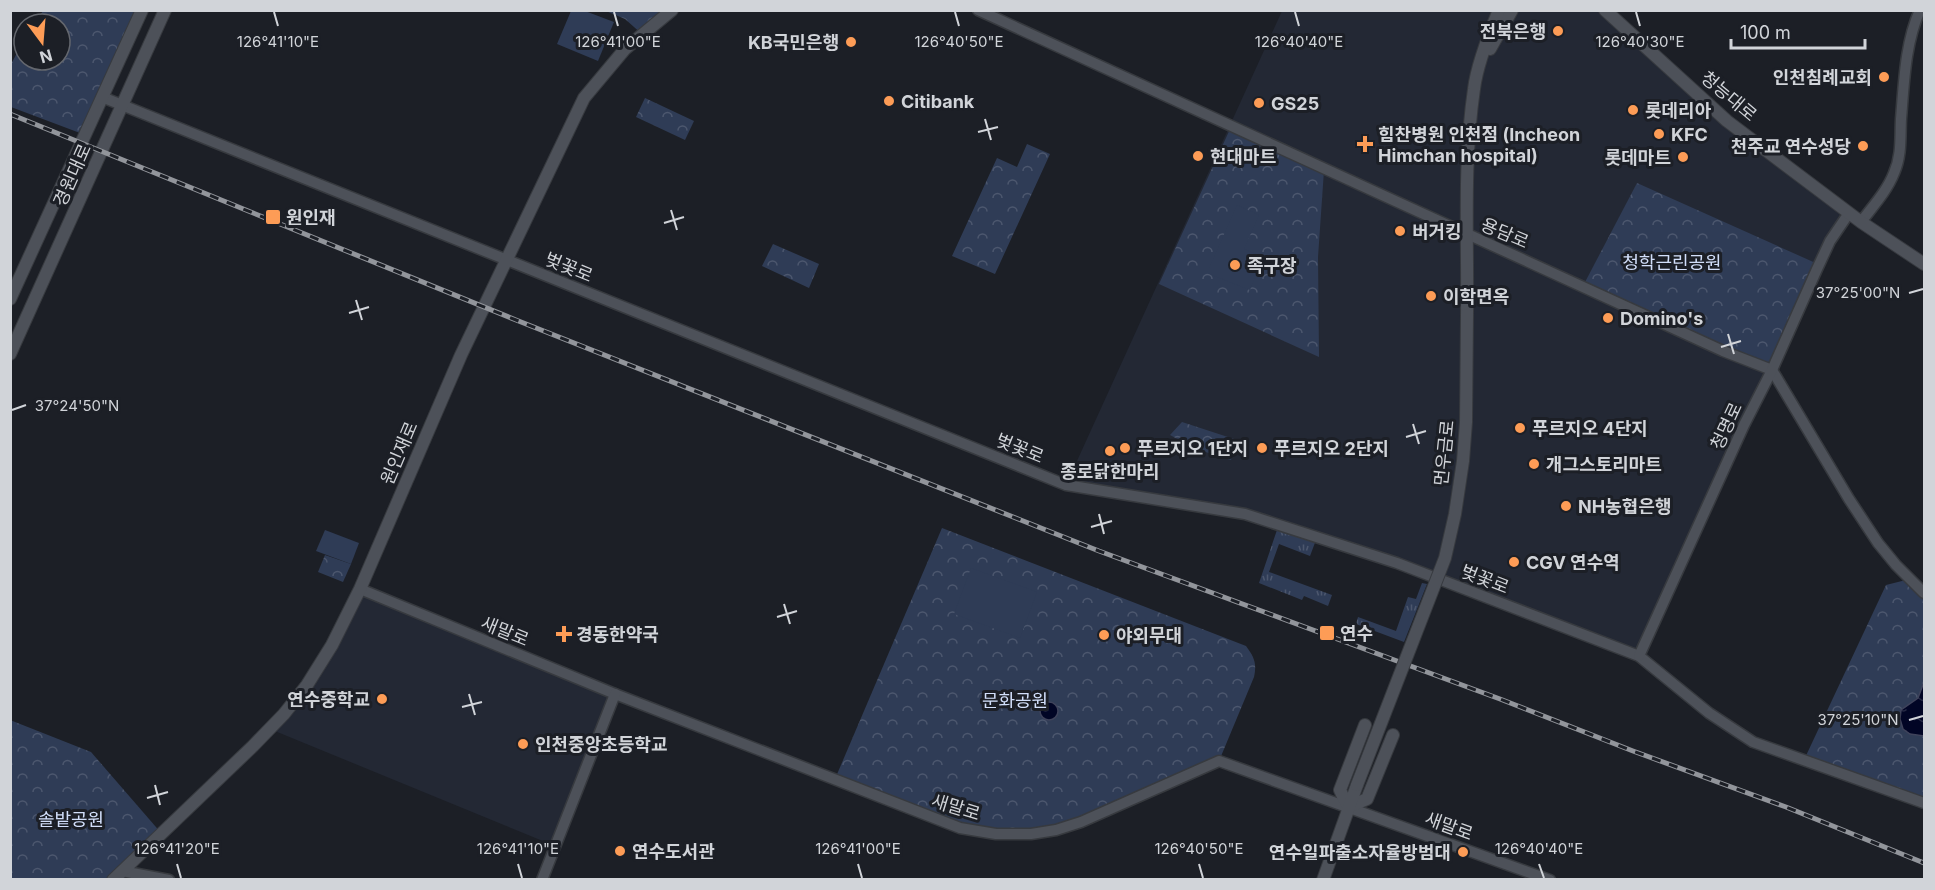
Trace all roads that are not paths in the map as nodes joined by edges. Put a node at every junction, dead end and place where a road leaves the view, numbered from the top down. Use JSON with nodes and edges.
{"nodes":[{"id":1,"x":142,"y":10,"type":"edge"},
{"id":2,"x":165,"y":10,"type":"edge"},
{"id":3,"x":672,"y":10,"type":"edge"},
{"id":4,"x":978,"y":10,"type":"edge"},
{"id":5,"x":1499,"y":10,"type":"edge"},
{"id":6,"x":1512,"y":10,"type":"edge"},
{"id":7,"x":1605,"y":10,"type":"edge"},
{"id":8,"x":1920,"y":10,"type":"edge"},
{"id":9,"x":1480,"y":65,"type":"junction"},
{"id":10,"x":102,"y":97,"type":"junction"},
{"id":11,"x":123,"y":105,"type":"junction"},
{"id":12,"x":1849,"y":213,"type":"junction"},
{"id":13,"x":1861,"y":222,"type":"junction"},
{"id":14,"x":1468,"y":235,"type":"junction"},
{"id":15,"x":506,"y":259,"type":"junction"},
{"id":16,"x":1924,"y":264,"type":"edge"},
{"id":17,"x":10,"y":299,"type":"edge"},
{"id":18,"x":10,"y":354,"type":"edge"},
{"id":19,"x":1772,"y":370,"type":"junction"},
{"id":20,"x":360,"y":589,"type":"junction"},
{"id":21,"x":1924,"y":593,"type":"edge"},
{"id":22,"x":1639,"y":656,"type":"junction"},
{"id":23,"x":615,"y":694,"type":"junction"},
{"id":24,"x":1365,"y":725,"type":"dead end"},
{"id":25,"x":1393,"y":735,"type":"dead end"},
{"id":26,"x":1924,"y":803,"type":"edge"},
{"id":27,"x":1348,"y":807,"type":"junction"},
{"id":28,"x":117,"y":875,"type":"edge"},
{"id":29,"x":169,"y":879,"type":"edge"},
{"id":30,"x":542,"y":879,"type":"edge"},
{"id":31,"x":1323,"y":879,"type":"edge"},
{"id":32,"x":1550,"y":879,"type":"edge"}],
"edges":[{"from":1,"to":10,"type":"main road","name":"경원대로"},
{"from":2,"to":11,"type":"main road","name":"경원대로"},
{"from":3,"to":15,"type":"main road","name":"원인재로"},
{"from":4,"to":14,"type":"street","name":"용담로"},
{"from":5,"to":9,"type":"main road","name":"먼우금로"},
{"from":6,"to":9,"type":"main road"},
{"from":7,"to":12,"type":"main road","name":"청능대로"},
{"from":8,"to":13,"type":"street"},
{"from":9,"to":14,"type":"main road","name":"먼우금로"},
{"from":10,"to":11,"type":"street","name":"벚꽃로"},
{"from":10,"to":17,"type":"main road","name":"경원대로"},
{"from":11,"to":15,"type":"street","name":"벚꽃로"},
{"from":11,"to":18,"type":"main road","name":"경원대로"},
{"from":12,"to":13,"type":"main road","name":"청능대로"},
{"from":12,"to":19,"type":"street","name":"청명로"},
{"from":13,"to":16,"type":"main road","name":"청능대로"},
{"from":14,"to":19,"type":"street","name":"용담로"},
{"from":14,"to":27,"type":"main road","name":"먼우금로","bridge":true},
{"from":15,"to":20,"type":"main road","name":"원인재로"},
{"from":15,"to":22,"type":"street","name":"벚꽃로"},
{"from":19,"to":21,"type":"street"},
{"from":19,"to":22,"type":"street","name":"청명로"},
{"from":20,"to":23,"type":"street","name":"새말로"},
{"from":20,"to":28,"type":"main road","name":"원인재로"},
{"from":22,"to":26,"type":"street","name":"벚꽃로"},
{"from":23,"to":27,"type":"street","name":"새말로"},
{"from":23,"to":30,"type":"street"},
{"from":24,"to":27,"type":"main road"},
{"from":25,"to":27,"type":"main road"},
{"from":27,"to":31,"type":"main road","name":"먼우금로"},
{"from":27,"to":32,"type":"street","name":"새말로"},
{"from":28,"to":29,"type":"street"}]}
